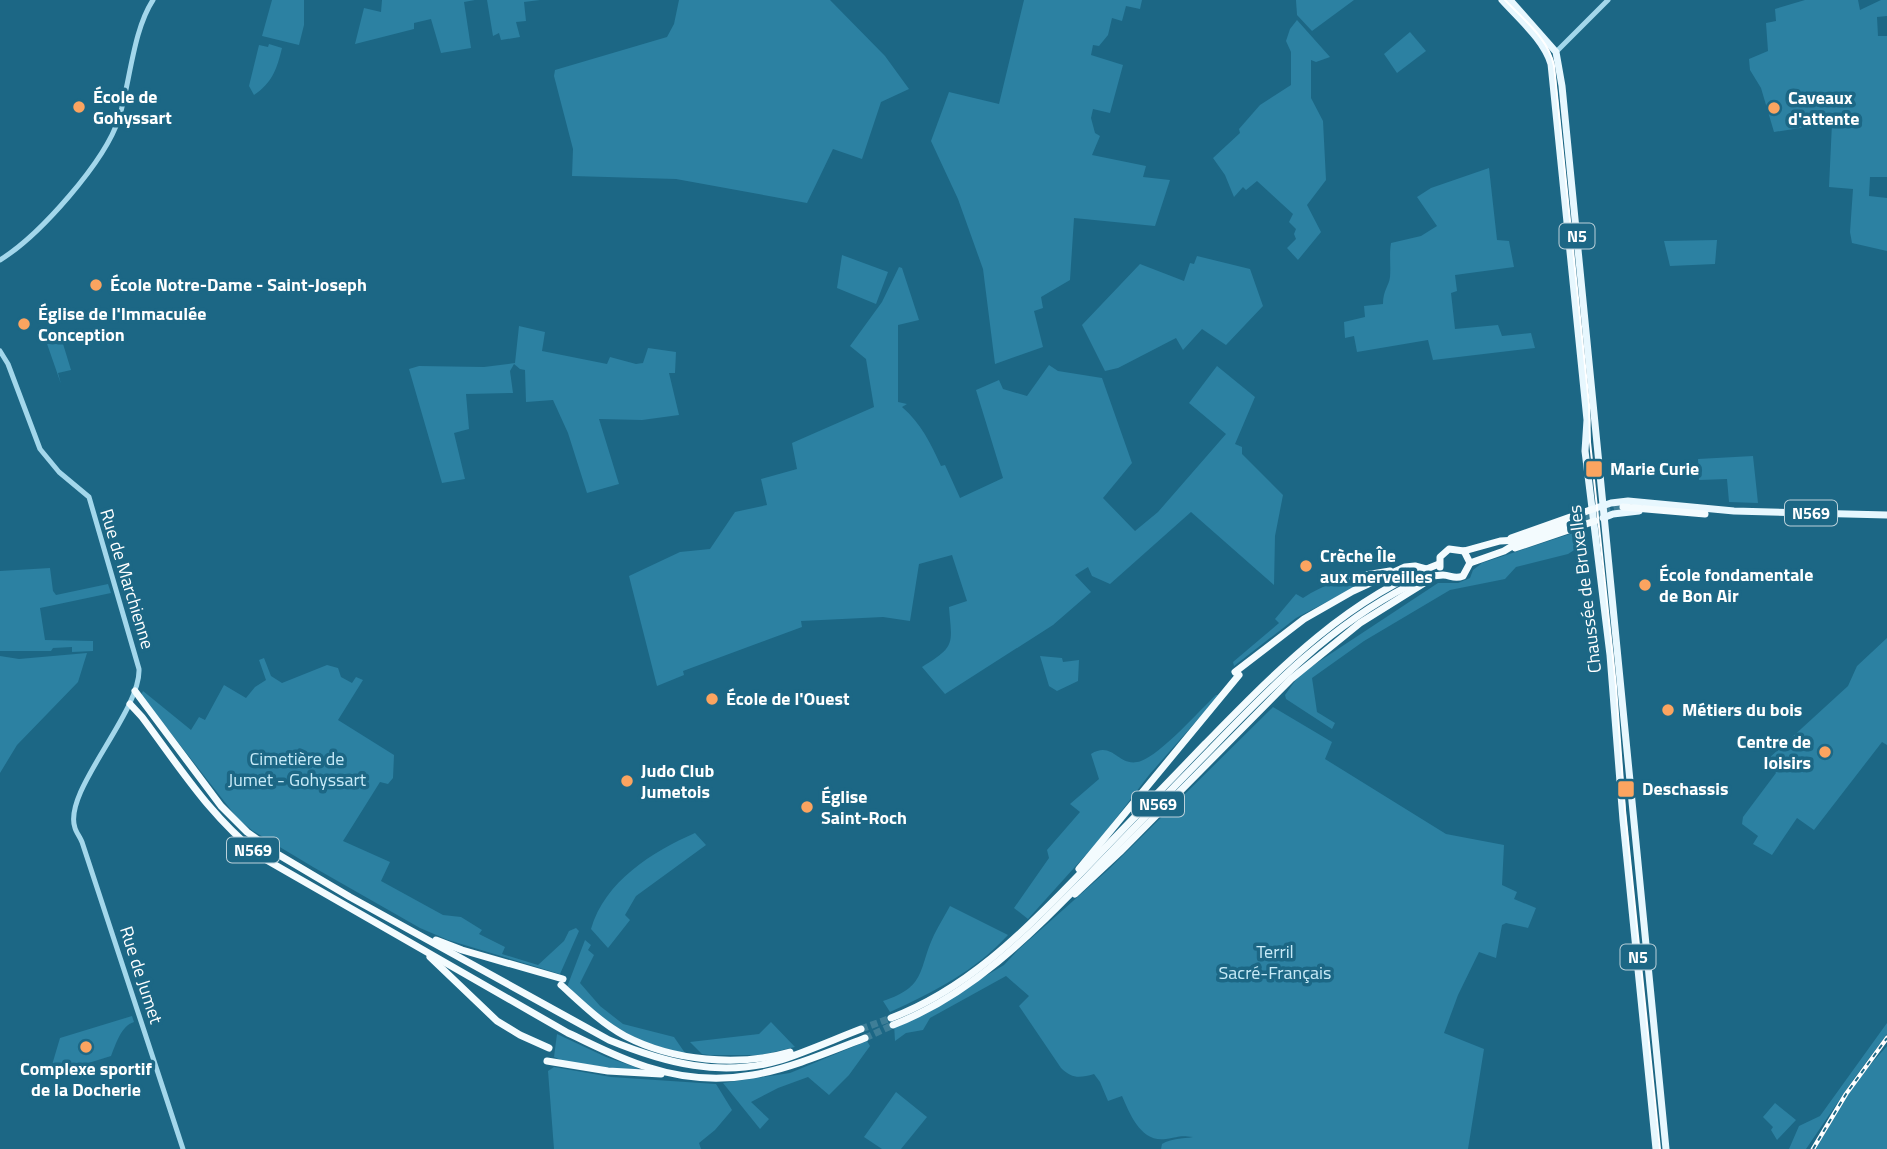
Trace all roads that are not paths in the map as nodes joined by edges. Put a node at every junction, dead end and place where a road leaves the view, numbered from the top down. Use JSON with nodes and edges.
{"nodes":[{"id":1,"x":153,"y":0,"type":"edge"},
{"id":2,"x":1502,"y":0,"type":"edge"},
{"id":3,"x":1510,"y":0,"type":"edge"},
{"id":4,"x":1608,"y":0,"type":"edge"},
{"id":5,"x":1556,"y":52,"type":"junction"},
{"id":6,"x":0,"y":260,"type":"edge"},
{"id":7,"x":0,"y":351,"type":"edge"},
{"id":8,"x":1623,"y":507,"type":"tunnel mouth"},
{"id":9,"x":1598,"y":508,"type":"junction"},
{"id":10,"x":1706,"y":511,"type":"junction"},
{"id":11,"x":1887,"y":515,"type":"edge"},
{"id":12,"x":1600,"y":520,"type":"junction"},
{"id":13,"x":1574,"y":522,"type":"tunnel mouth"},
{"id":14,"x":1522,"y":540,"type":"junction"},
{"id":15,"x":1500,"y":541,"type":"junction"},
{"id":16,"x":1464,"y":551,"type":"junction"},
{"id":17,"x":1504,"y":551,"type":"junction"},
{"id":18,"x":1470,"y":563,"type":"junction"},
{"id":19,"x":1439,"y":564,"type":"junction"},
{"id":20,"x":1427,"y":569,"type":"junction"},
{"id":21,"x":1444,"y":575,"type":"junction"},
{"id":22,"x":1377,"y":576,"type":"junction"},
{"id":23,"x":1432,"y":578,"type":"junction"},
{"id":24,"x":1341,"y":579,"type":"dead end"},
{"id":25,"x":135,"y":691,"type":"junction"},
{"id":26,"x":1250,"y":703,"type":"junction"},
{"id":27,"x":130,"y":704,"type":"junction"},
{"id":28,"x":75,"y":811,"type":"joint"},
{"id":29,"x":1063,"y":891,"type":"junction"},
{"id":30,"x":1063,"y":902,"type":"junction"},
{"id":31,"x":413,"y":932,"type":"junction"},
{"id":32,"x":419,"y":947,"type":"junction"},
{"id":33,"x":861,"y":1029,"type":"tunnel mouth"},
{"id":34,"x":865,"y":1038,"type":"tunnel mouth"},
{"id":35,"x":824,"y":1043,"type":"junction"},
{"id":36,"x":548,"y":1048,"type":"dead end"},
{"id":37,"x":547,"y":1061,"type":"dead end"},
{"id":38,"x":683,"y":1076,"type":"junction"},
{"id":39,"x":183,"y":1149,"type":"edge"},
{"id":40,"x":1656,"y":1149,"type":"edge"},
{"id":41,"x":1666,"y":1149,"type":"edge"}],
"edges":[{"from":1,"to":6,"type":"street"},
{"from":2,"to":9,"type":"main road","name":"Chaussée de Bruxelles","number":"N5"},
{"from":3,"to":5,"type":"main road"},
{"from":4,"to":5,"type":"street"},
{"from":5,"to":9,"type":"main road","name":"Chaussée de Bruxelles","number":"N5"},
{"from":7,"to":25,"type":"street","name":"Rue de Marchienne"},
{"from":8,"to":10,"type":"highway"},
{"from":9,"to":10,"type":"main road","number":"N569"},
{"from":9,"to":12,"type":"main road","name":"Chaussée de Bruxelles","number":"N5"},
{"from":9,"to":15,"type":"highway","number":"N569"},
{"from":10,"to":11,"type":"main road","number":"N569"},
{"from":10,"to":12,"type":"main road","number":"N569"},
{"from":12,"to":17,"type":"highway","number":"N569"},
{"from":12,"to":40,"type":"main road","name":"Chaussée de Bruxelles","number":"N5"},
{"from":12,"to":41,"type":"main road","name":"Chaussée de Bruxelles","number":"N5"},
{"from":13,"to":14,"type":"highway"},
{"from":14,"to":15,"type":"highway"},
{"from":14,"to":17,"type":"highway"},
{"from":15,"to":16,"type":"highway"},
{"from":16,"to":18,"type":"highway"},
{"from":16,"to":19,"type":"highway"},
{"from":17,"to":18,"type":"highway"},
{"from":18,"to":21,"type":"highway"},
{"from":19,"to":20,"type":"highway"},
{"from":19,"to":21,"type":"highway"},
{"from":20,"to":22,"type":"highway"},
{"from":20,"to":26,"type":"highway","number":"N569"},
{"from":21,"to":23,"type":"highway"},
{"from":22,"to":24,"type":"highway"},
{"from":22,"to":29,"type":"highway"},
{"from":23,"to":26,"type":"highway","number":"N569"},
{"from":23,"to":30,"type":"highway"},
{"from":25,"to":27,"type":"street","name":"Rue de Marchienne"},
{"from":25,"to":31,"type":"highway","number":"N569"},
{"from":26,"to":29,"type":"highway","number":"N569"},
{"from":26,"to":30,"type":"highway","number":"N569"},
{"from":27,"to":28,"type":"street","name":"Rue de Marchienne"},
{"from":27,"to":32,"type":"highway","number":"N569"},
{"from":28,"to":39,"type":"street","name":"Rue de Jumet"},
{"from":29,"to":30,"type":"highway","number":"N569"},
{"from":31,"to":35,"type":"highway"},
{"from":31,"to":35,"type":"highway","number":"N569"},
{"from":32,"to":36,"type":"highway"},
{"from":32,"to":38,"type":"highway","number":"N569"},
{"from":33,"to":35,"type":"highway","number":"N569"},
{"from":34,"to":38,"type":"highway","number":"N569"},
{"from":37,"to":38,"type":"highway"}]}
